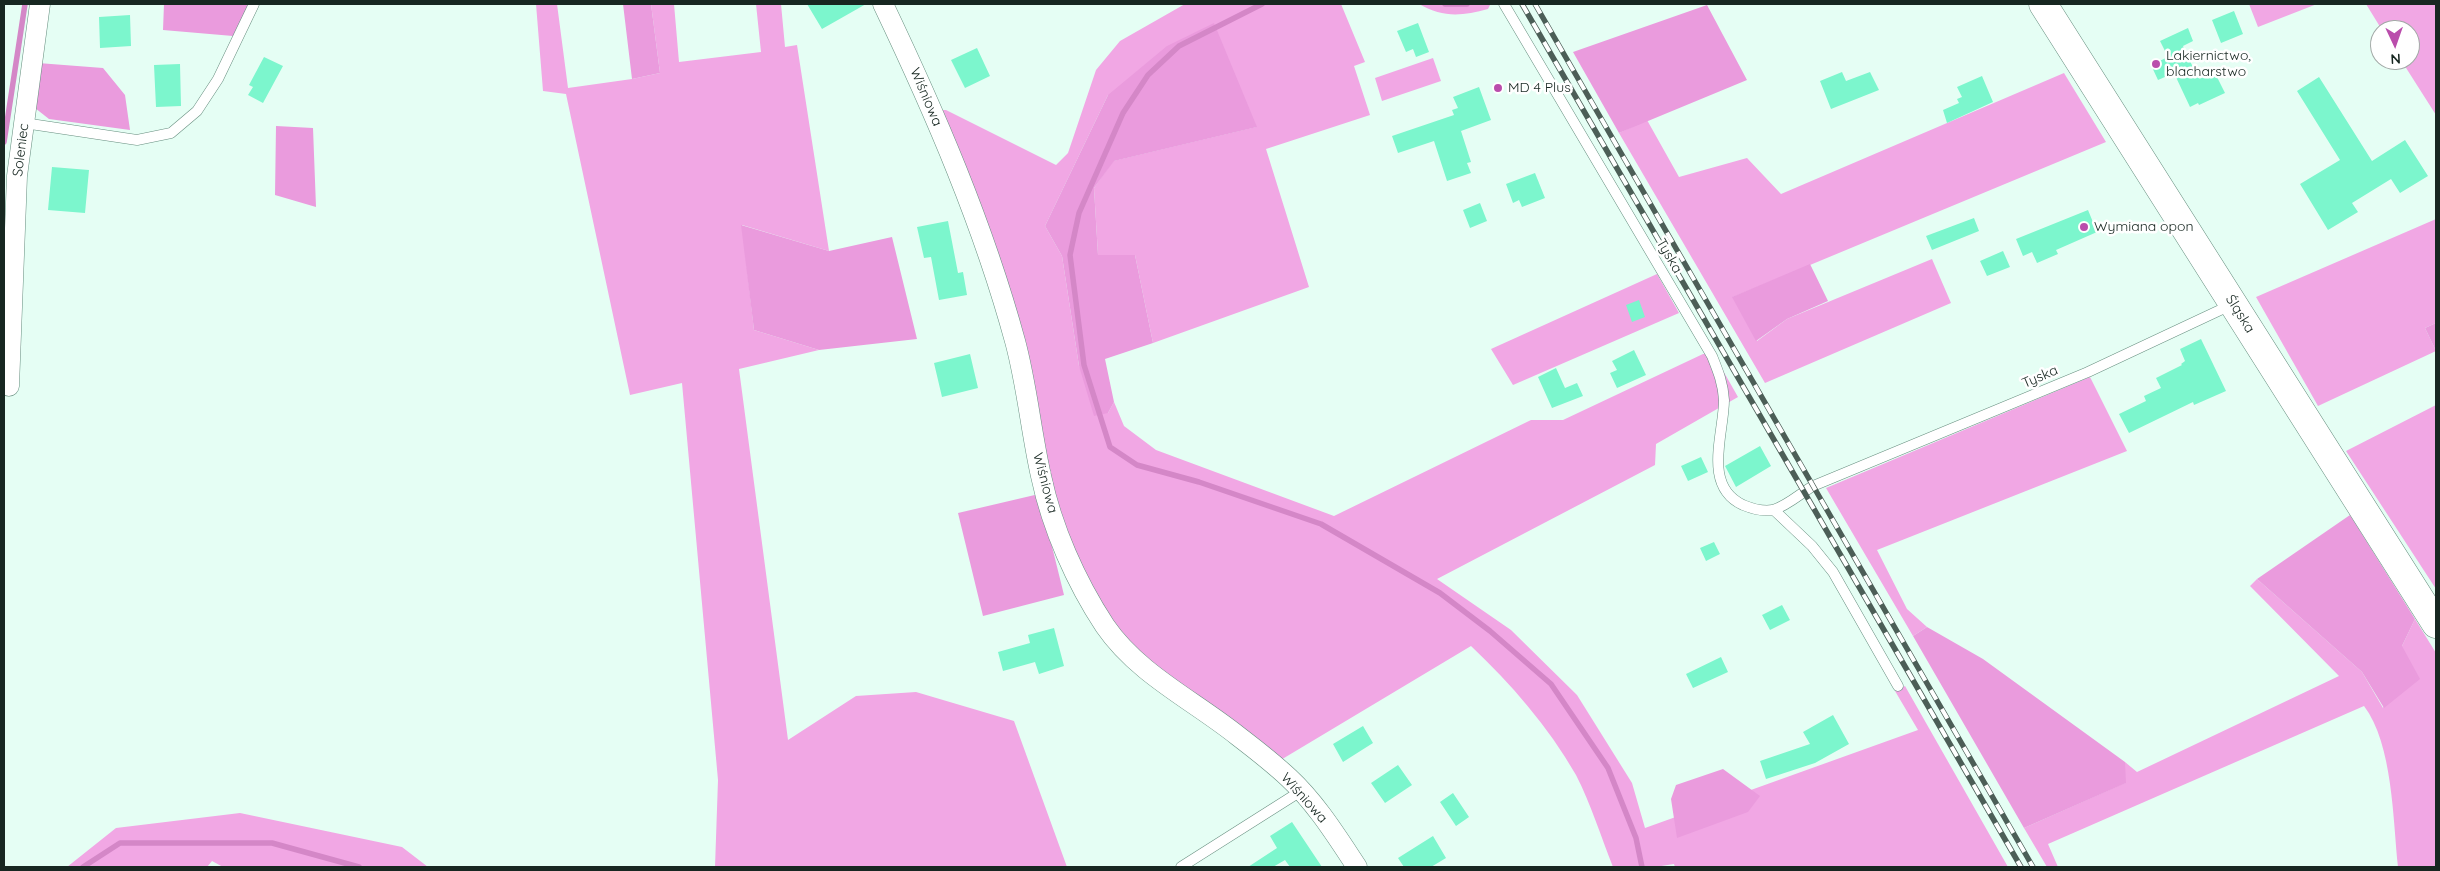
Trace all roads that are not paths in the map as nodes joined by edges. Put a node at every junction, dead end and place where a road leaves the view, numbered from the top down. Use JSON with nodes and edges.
{"nodes":[{"id":1,"x":40,"y":4,"type":"edge"},
{"id":2,"x":254,"y":4,"type":"edge"},
{"id":3,"x":883,"y":4,"type":"edge"},
{"id":4,"x":1504,"y":4,"type":"edge"},
{"id":5,"x":2043,"y":4,"type":"edge"},
{"id":6,"x":24,"y":123,"type":"junction"},
{"id":7,"x":2234,"y":303,"type":"junction"},
{"id":8,"x":9,"y":386,"type":"dead end"},
{"id":9,"x":1774,"y":510,"type":"junction"},
{"id":10,"x":2436,"y":624,"type":"edge"},
{"id":11,"x":1898,"y":686,"type":"dead end"},
{"id":12,"x":1301,"y":791,"type":"junction"},
{"id":13,"x":1181,"y":867,"type":"edge"},
{"id":14,"x":1358,"y":867,"type":"edge"}],
"edges":[{"from":1,"to":6,"type":"street","name":"Soleniec"},
{"from":2,"to":6,"type":"lane"},
{"from":3,"to":12,"type":"street","name":"Wiśniowa"},
{"from":4,"to":9,"type":"lane","name":"Tyska"},
{"from":5,"to":7,"type":"main road","name":"Śląska"},
{"from":6,"to":8,"type":"street","name":"Soleniec"},
{"from":7,"to":9,"type":"lane","name":"Tyska"},
{"from":7,"to":10,"type":"main road","name":"Śląska"},
{"from":9,"to":11,"type":"lane"},
{"from":12,"to":13,"type":"lane"},
{"from":12,"to":14,"type":"street","name":"Wiśniowa"}]}
